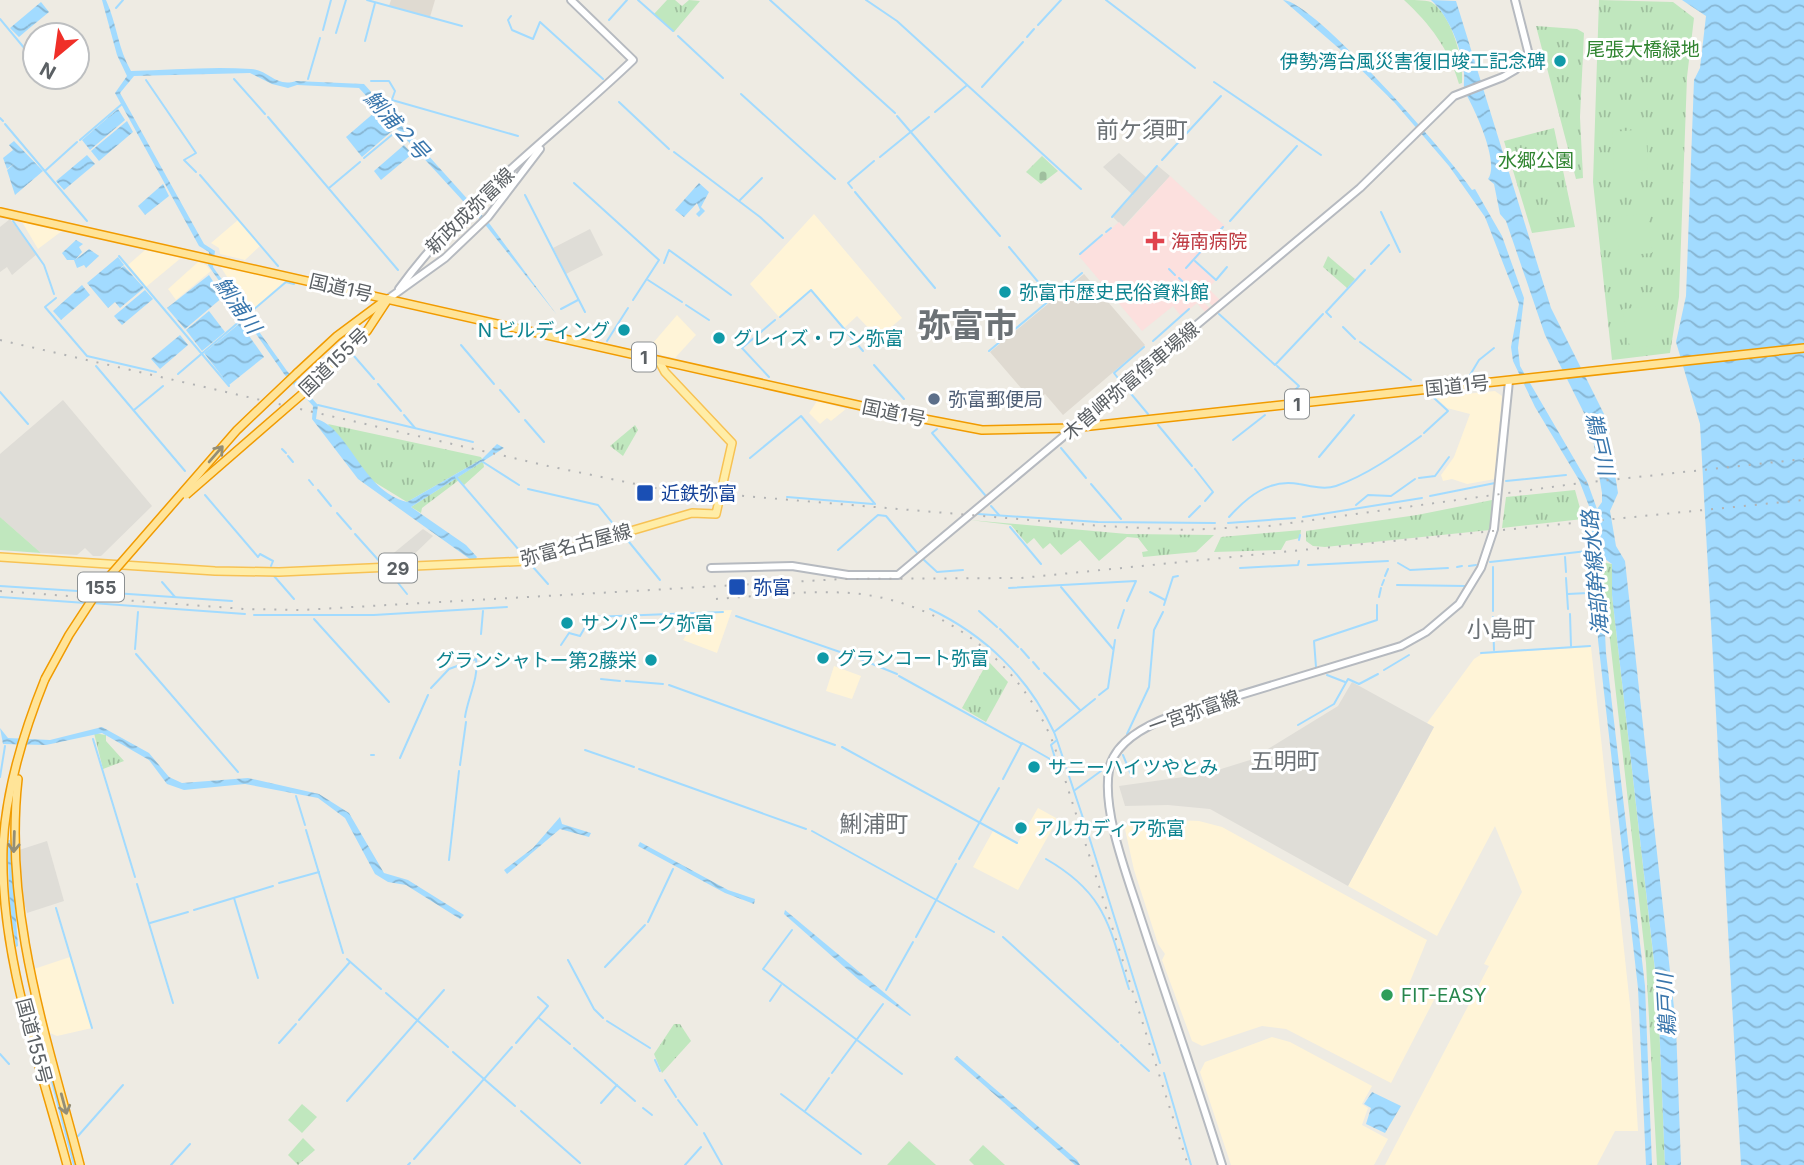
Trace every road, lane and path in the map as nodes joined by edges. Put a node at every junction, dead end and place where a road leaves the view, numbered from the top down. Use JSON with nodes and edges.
{"nodes":[{"id":1,"x":571,"y":0,"type":"edge"},
{"id":2,"x":1515,"y":0,"type":"edge"},
{"id":3,"x":547,"y":140,"type":"junction"},
{"id":4,"x":0,"y":212,"type":"edge"},
{"id":5,"x":399,"y":289,"type":"junction"},
{"id":6,"x":388,"y":299,"type":"junction"},
{"id":7,"x":1804,"y":348,"type":"edge"},
{"id":8,"x":659,"y":361,"type":"junction"},
{"id":9,"x":1508,"y":381,"type":"junction"},
{"id":10,"x":1073,"y":428,"type":"junction"},
{"id":11,"x":172,"y":506,"type":"junction"},
{"id":12,"x":0,"y":557,"type":"edge"},
{"id":13,"x":711,"y":568,"type":"dead end"},
{"id":14,"x":22,"y":748,"type":"junction"},
{"id":15,"x":67,"y":1165,"type":"edge"},
{"id":16,"x":80,"y":1165,"type":"edge"},
{"id":17,"x":1222,"y":1165,"type":"edge"}],
"edges":[{"from":1,"to":3,"type":"main road","name":"新政成弥富線"},
{"from":2,"to":10,"type":"main road","name":"木曽岬弥富停車場線"},
{"from":3,"to":5,"type":"main road","name":"新政成弥富線"},
{"from":3,"to":5,"type":"main road","name":"新政成弥富線"},
{"from":4,"to":6,"type":"highway","name":"国道1号","number":"1"},
{"from":5,"to":6,"type":"main road","name":"新政成弥富線"},
{"from":6,"to":8,"type":"highway","name":"国道1号","number":"1"},
{"from":11,"to":6,"type":"highway","name":"国道155号","number":"155","one_way":true,"bridge":true},
{"from":6,"to":11,"type":"highway","name":"国道155号","number":"155","bridge":true},
{"from":7,"to":9,"type":"highway","name":"国道1号","number":"1"},
{"from":8,"to":10,"type":"highway","name":"国道1号","number":"1"},
{"from":8,"to":12,"type":"main road","name":"弥富名古屋線","number":"29"},
{"from":9,"to":10,"type":"highway","name":"国道1号","number":"1"},
{"from":9,"to":17,"type":"main road","name":"一宮弥富線"},
{"from":10,"to":13,"type":"main road","name":"木曽岬弥富停車場線"},
{"from":11,"to":14,"type":"highway","name":"国道155号","number":"155","bridge":true},
{"from":14,"to":15,"type":"highway","name":"国道155号","number":"155"},
{"from":14,"to":16,"type":"highway","name":"国道155号","number":"155","one_way":true}]}
